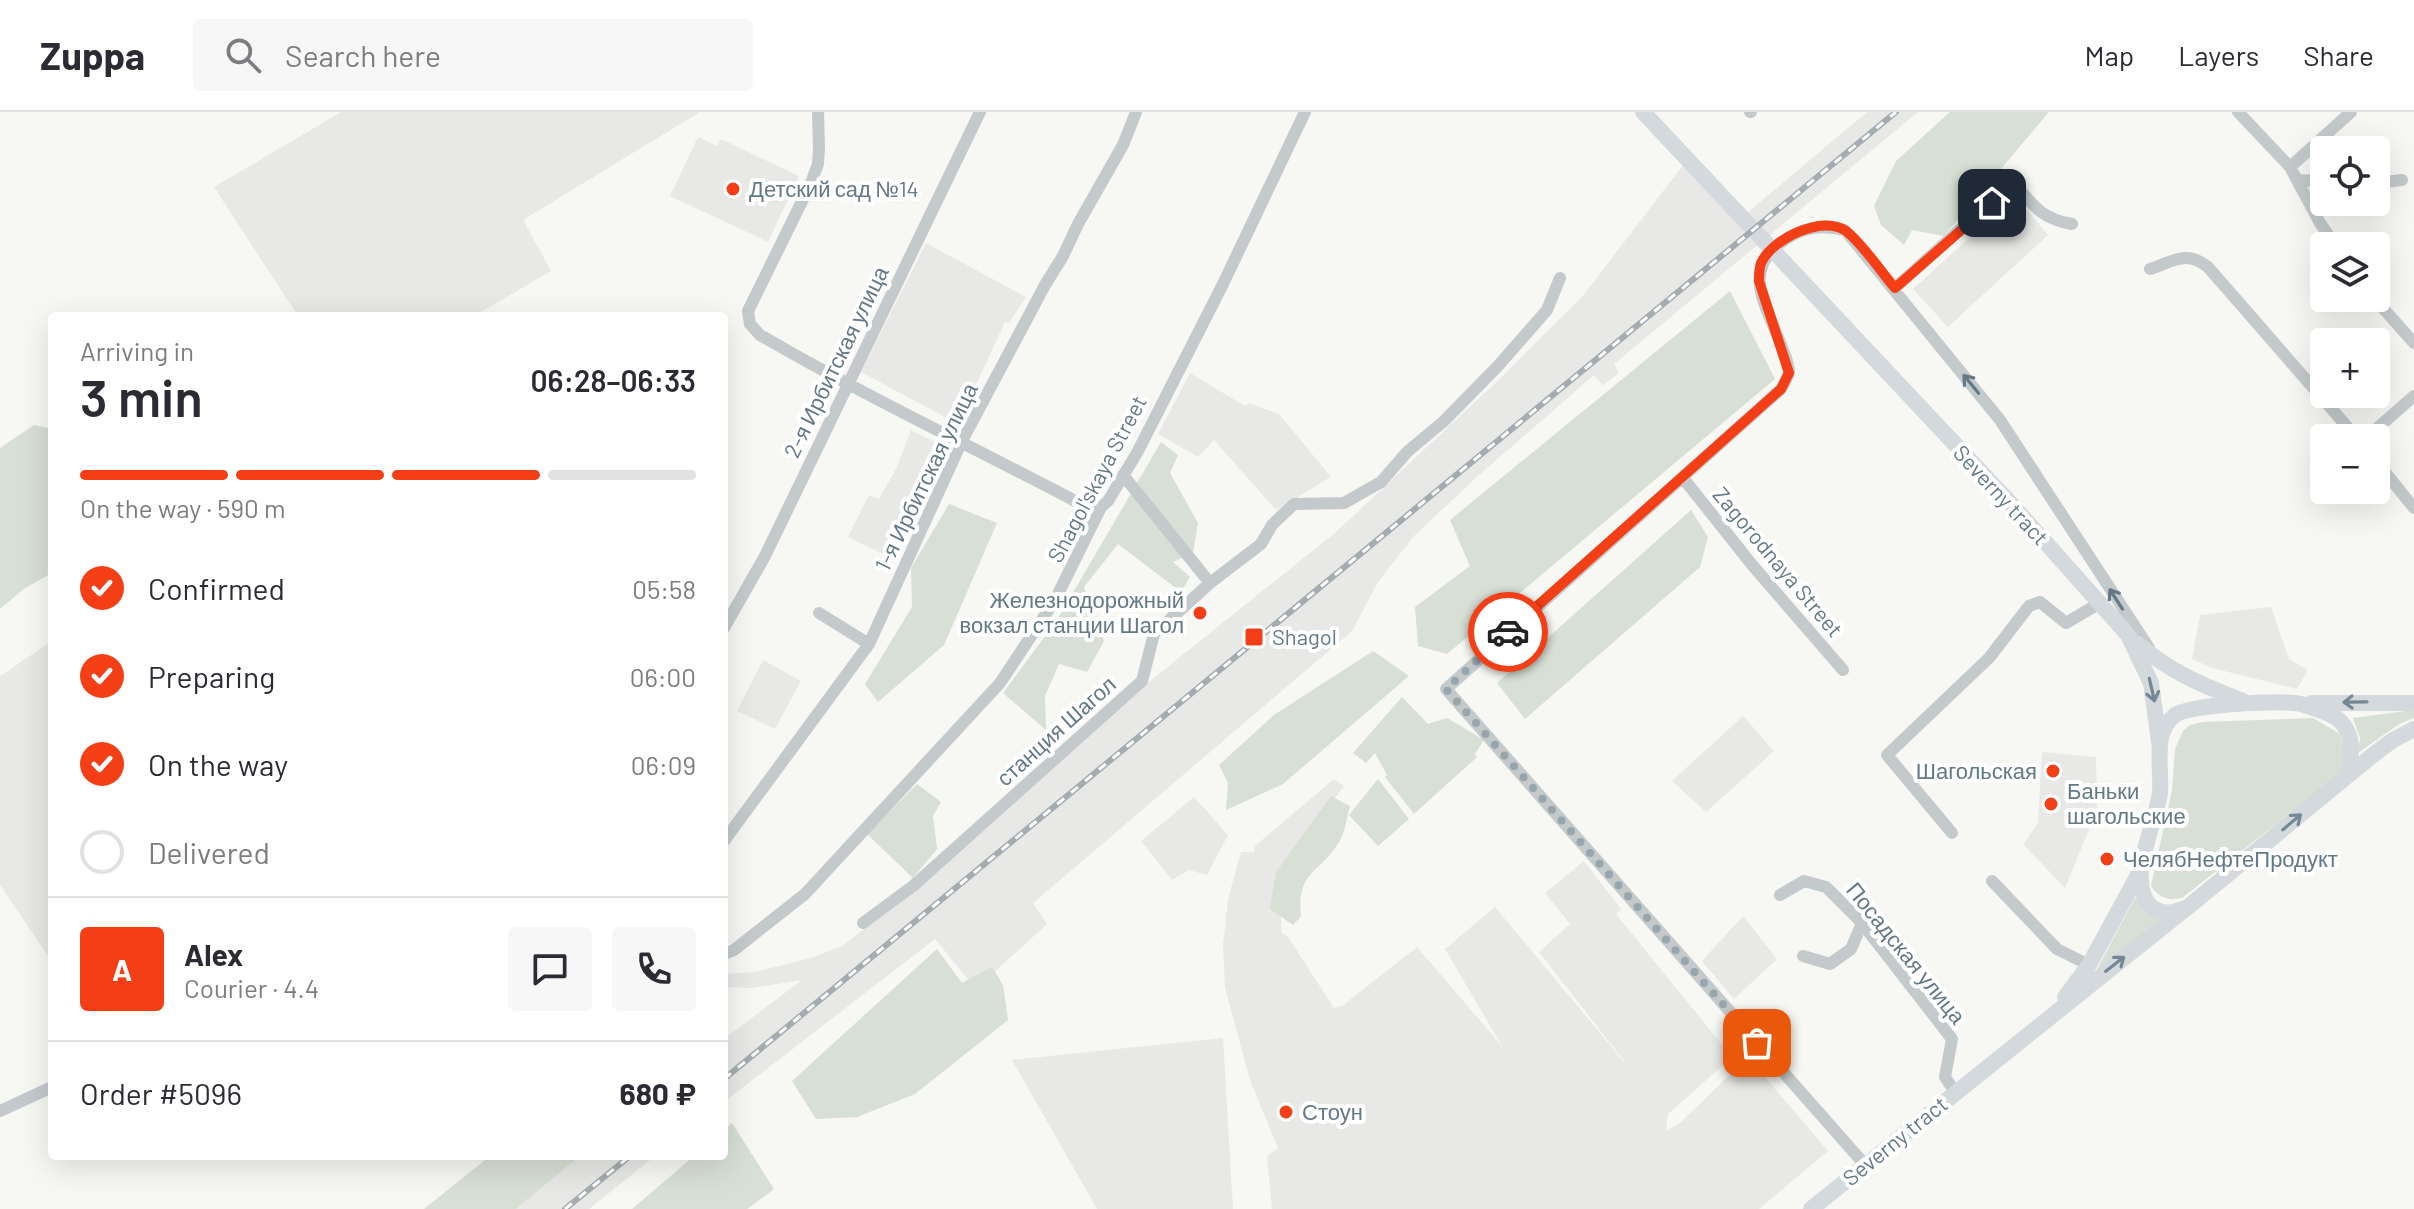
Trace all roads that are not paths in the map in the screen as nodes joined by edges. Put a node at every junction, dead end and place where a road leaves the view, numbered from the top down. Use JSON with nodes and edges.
{"nodes":[{"id":1,"x":818,"y":112,"type":"edge"},
{"id":2,"x":980,"y":112,"type":"edge"},
{"id":3,"x":1136,"y":112,"type":"edge"},
{"id":4,"x":1305,"y":112,"type":"edge"},
{"id":5,"x":1643,"y":112,"type":"edge"},
{"id":6,"x":2238,"y":112,"type":"edge"},
{"id":7,"x":2351,"y":112,"type":"edge"},
{"id":8,"x":2290,"y":167,"type":"junction"},
{"id":9,"x":2299,"y":180,"type":"junction"},
{"id":10,"x":2310,"y":180,"type":"edge"},
{"id":11,"x":2402,"y":180,"type":"dead end"},
{"id":12,"x":2390,"y":181,"type":"edge"},
{"id":13,"x":2072,"y":224,"type":"dead end"},
{"id":14,"x":2326,"y":232,"type":"edge"},
{"id":15,"x":2150,"y":269,"type":"dead end"},
{"id":16,"x":1560,"y":278,"type":"dead end"},
{"id":17,"x":1895,"y":288,"type":"junction"},
{"id":18,"x":2386,"y":312,"type":"edge"},
{"id":19,"x":2414,"y":343,"type":"edge"},
{"id":20,"x":847,"y":385,"type":"junction"},
{"id":21,"x":2414,"y":396,"type":"edge"},
{"id":22,"x":2345,"y":424,"type":"edge"},
{"id":23,"x":2382,"y":424,"type":"edge"},
{"id":24,"x":962,"y":441,"type":"junction"},
{"id":25,"x":1123,"y":475,"type":"junction"},
{"id":26,"x":1683,"y":478,"type":"junction"},
{"id":27,"x":2390,"y":478,"type":"edge"},
{"id":28,"x":1101,"y":507,"type":"junction"},
{"id":29,"x":2414,"y":508,"type":"edge"},
{"id":30,"x":1210,"y":583,"type":"junction"},
{"id":31,"x":2100,"y":603,"type":"junction"},
{"id":32,"x":819,"y":613,"type":"dead end"},
{"id":33,"x":728,"y":621,"type":"edge"},
{"id":34,"x":2128,"y":635,"type":"junction"},
{"id":35,"x":869,"y":644,"type":"junction"},
{"id":36,"x":2160,"y":663,"type":"junction"},
{"id":37,"x":1843,"y":670,"type":"dead end"},
{"id":38,"x":2248,"y":703,"type":"junction"},
{"id":39,"x":2297,"y":703,"type":"junction"},
{"id":40,"x":2414,"y":703,"type":"edge"},
{"id":41,"x":2414,"y":729,"type":"edge"},
{"id":42,"x":2160,"y":749,"type":"junction"},
{"id":43,"x":2345,"y":778,"type":"junction"},
{"id":44,"x":1952,"y":833,"type":"dead end"},
{"id":45,"x":728,"y":836,"type":"edge"},
{"id":46,"x":2140,"y":872,"type":"junction"},
{"id":47,"x":1992,"y":881,"type":"dead end"},
{"id":48,"x":1780,"y":895,"type":"dead end"},
{"id":49,"x":2188,"y":907,"type":"junction"},
{"id":50,"x":863,"y":923,"type":"dead end"},
{"id":51,"x":1862,"y":923,"type":"junction"},
{"id":52,"x":728,"y":952,"type":"edge"},
{"id":53,"x":1803,"y":956,"type":"dead end"},
{"id":54,"x":2089,"y":965,"type":"junction"},
{"id":55,"x":2054,"y":1012,"type":"junction"},
{"id":56,"x":48,"y":1089,"type":"edge"},
{"id":57,"x":1955,"y":1092,"type":"junction"},
{"id":58,"x":0,"y":1111,"type":"edge"},
{"id":59,"x":1866,"y":1166,"type":"junction"},
{"id":60,"x":1811,"y":1209,"type":"edge"}],
"edges":[{"from":1,"to":20,"type":"street"},
{"from":2,"to":20,"type":"street","name":"2-я Ирбитская улица"},
{"from":3,"to":24,"type":"street","name":"1-я Ирбитская улица"},
{"from":4,"to":25,"type":"street","name":"Shagol'skaya Street"},
{"from":5,"to":31,"type":"main road","name":"Severny tract"},
{"from":6,"to":8,"type":"street"},
{"from":7,"to":8,"type":"street"},
{"from":8,"to":9,"type":"street"},
{"from":9,"to":10,"type":"street"},
{"from":9,"to":14,"type":"street"},
{"from":11,"to":12,"type":"street"},
{"from":13,"to":17,"type":"street"},
{"from":15,"to":22,"type":"street"},
{"from":16,"to":30,"type":"street","name":"станция Шагол"},
{"from":17,"to":26,"type":"street","name":"Severny tract"},
{"from":36,"to":17,"type":"street","name":"Severny tract","one_way":true},
{"from":18,"to":19,"type":"street"},
{"from":20,"to":24,"type":"street"},
{"from":20,"to":33,"type":"street","name":"2-я Ирбитская улица"},
{"from":21,"to":23,"type":"street"},
{"from":24,"to":28,"type":"street"},
{"from":24,"to":35,"type":"street","name":"1-я Ирбитская улица"},
{"from":25,"to":28,"type":"street","name":"Shagol'skaya Street"},
{"from":25,"to":30,"type":"street"},
{"from":26,"to":37,"type":"street","name":"Zagorodnaya Street"},
{"from":26,"to":59,"type":"street"},
{"from":27,"to":29,"type":"street"},
{"from":28,"to":52,"type":"street","name":"Shagol'skaya Street"},
{"from":30,"to":50,"type":"street","name":"станция Шагол"},
{"from":31,"to":34,"type":"main road","name":"Severny tract"},
{"from":31,"to":44,"type":"street"},
{"from":32,"to":35,"type":"street"},
{"from":34,"to":36,"type":"main road"},
{"from":34,"to":42,"type":"main road","name":"Severny tract","one_way":true},
{"from":35,"to":45,"type":"street","name":"1-я Ирбитская улица"},
{"from":36,"to":38,"type":"main road"},
{"from":38,"to":39,"type":"main road"},
{"from":38,"to":42,"type":"main road"},
{"from":40,"to":39,"type":"main road","one_way":true},
{"from":39,"to":43,"type":"main road"},
{"from":41,"to":43,"type":"main road"},
{"from":42,"to":46,"type":"main road","name":"Severny tract"},
{"from":49,"to":43,"type":"main road","name":"Severny tract","one_way":true},
{"from":46,"to":49,"type":"main road"},
{"from":46,"to":54,"type":"main road","name":"Severny tract"},
{"from":47,"to":54,"type":"street"},
{"from":48,"to":51,"type":"street","name":"Посадская улица"},
{"from":55,"to":49,"type":"main road","name":"Severny tract","one_way":true},
{"from":51,"to":53,"type":"street"},
{"from":51,"to":57,"type":"street","name":"Посадская улица"},
{"from":54,"to":55,"type":"main road","name":"Severny tract"},
{"from":55,"to":57,"type":"main road","name":"Severny tract"},
{"from":56,"to":58,"type":"street"},
{"from":57,"to":59,"type":"main road","name":"Severny tract"},
{"from":59,"to":60,"type":"main road","name":"Severny tract"}]}
